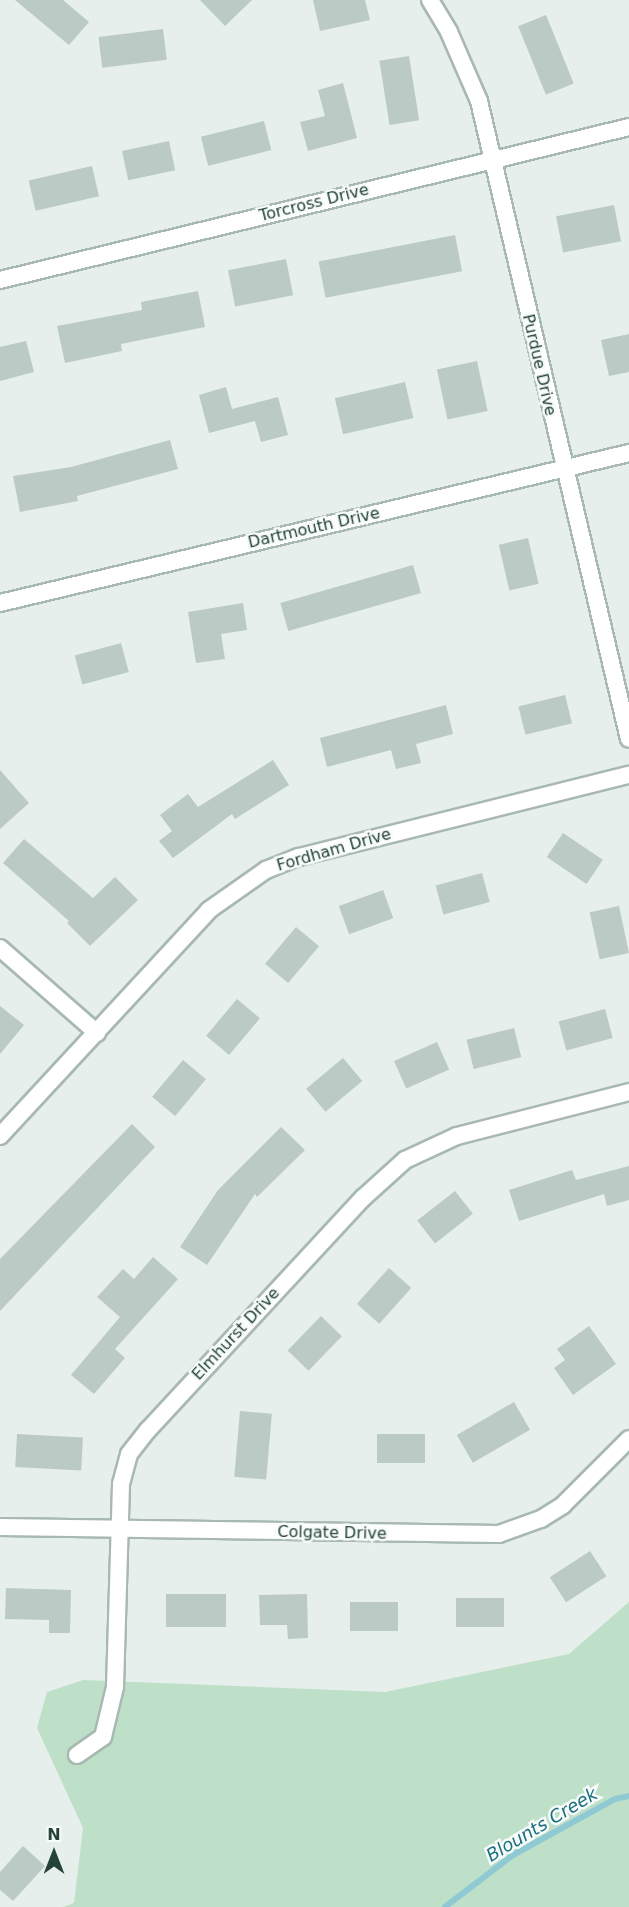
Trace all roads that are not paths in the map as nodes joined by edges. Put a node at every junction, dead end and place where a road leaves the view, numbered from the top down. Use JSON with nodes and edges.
{"nodes":[{"id":1,"x":430,"y":0,"type":"edge"},
{"id":2,"x":629,"y":127,"type":"edge"},
{"id":3,"x":492,"y":160,"type":"junction"},
{"id":4,"x":0,"y":280,"type":"edge"},
{"id":5,"x":629,"y":453,"type":"edge"},
{"id":6,"x":563,"y":469,"type":"junction"},
{"id":7,"x":0,"y":603,"type":"edge"},
{"id":8,"x":629,"y":739,"type":"edge"},
{"id":9,"x":629,"y":775,"type":"edge"},
{"id":10,"x":0,"y":948,"type":"edge"},
{"id":11,"x":97,"y":1033,"type":"junction"},
{"id":12,"x":629,"y":1092,"type":"edge"},
{"id":13,"x":0,"y":1136,"type":"edge"},
{"id":14,"x":629,"y":1439,"type":"edge"},
{"id":15,"x":0,"y":1527,"type":"edge"},
{"id":16,"x":118,"y":1528,"type":"junction"},
{"id":17,"x":78,"y":1755,"type":"dead end"}],
"edges":[{"from":1,"to":3,"type":"street","name":"Purdue Drive"},
{"from":2,"to":3,"type":"street","name":"Torcross Drive"},
{"from":3,"to":4,"type":"street","name":"Torcross Drive"},
{"from":3,"to":6,"type":"street","name":"Purdue Drive"},
{"from":5,"to":6,"type":"street","name":"Dartmouth Drive"},
{"from":6,"to":7,"type":"street","name":"Dartmouth Drive"},
{"from":6,"to":8,"type":"street","name":"Purdue Drive"},
{"from":9,"to":11,"type":"street","name":"Fordham Drive"},
{"from":10,"to":11,"type":"street"},
{"from":11,"to":13,"type":"street","name":"Fordham Drive"},
{"from":12,"to":16,"type":"street","name":"Elmhurst Drive"},
{"from":14,"to":16,"type":"street","name":"Colgate Drive"},
{"from":15,"to":16,"type":"street","name":"Colgate Drive"},
{"from":16,"to":17,"type":"street","name":"Elmhurst Drive"}]}
